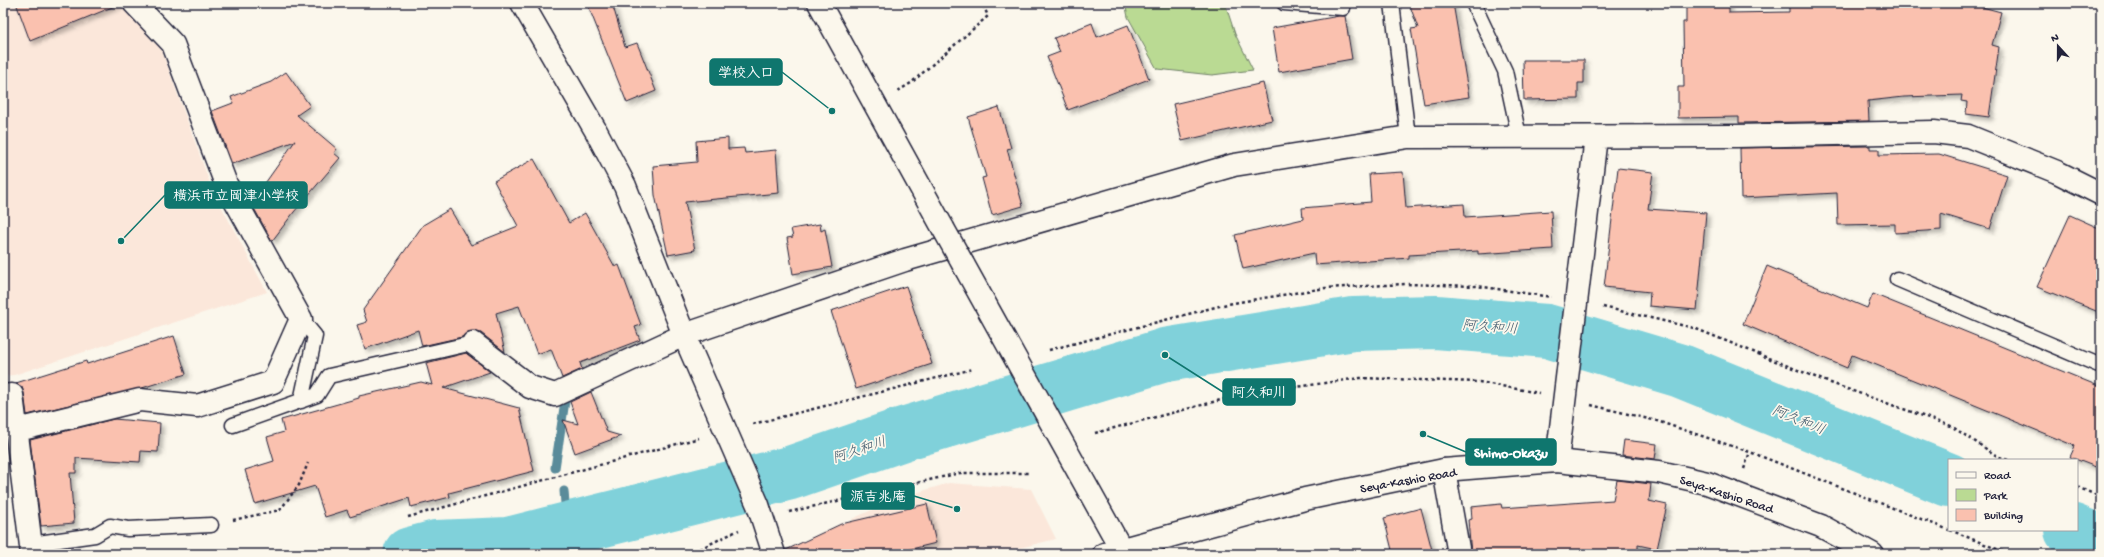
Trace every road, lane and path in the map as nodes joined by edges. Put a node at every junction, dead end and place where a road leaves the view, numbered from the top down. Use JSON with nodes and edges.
{"nodes":[{"id":1,"x":134,"y":3,"type":"edge"},
{"id":2,"x":522,"y":3,"type":"edge"},
{"id":3,"x":819,"y":3,"type":"edge"},
{"id":4,"x":982,"y":3,"type":"edge"},
{"id":5,"x":1284,"y":3,"type":"edge"},
{"id":6,"x":1343,"y":3,"type":"edge"},
{"id":7,"x":1392,"y":3,"type":"edge"},
{"id":8,"x":1473,"y":3,"type":"edge"},
{"id":9,"x":876,"y":105,"type":"junction"},
{"id":10,"x":1408,"y":136,"type":"junction"},
{"id":11,"x":1519,"y":136,"type":"junction"},
{"id":12,"x":1596,"y":136,"type":"junction"},
{"id":13,"x":2101,"y":194,"type":"edge"},
{"id":14,"x":1897,"y":280,"type":"dead end"},
{"id":15,"x":1575,"y":310,"type":"junction"},
{"id":16,"x":300,"y":320,"type":"junction"},
{"id":17,"x":684,"y":335,"type":"junction"},
{"id":18,"x":473,"y":343,"type":"joint"},
{"id":19,"x":1049,"y":350,"type":"dead end"},
{"id":20,"x":2101,"y":366,"type":"edge"},
{"id":21,"x":973,"y":369,"type":"dead end"},
{"id":22,"x":1567,"y":390,"type":"junction"},
{"id":23,"x":3,"y":396,"type":"edge"},
{"id":24,"x":301,"y":401,"type":"junction"},
{"id":25,"x":233,"y":425,"type":"dead end"},
{"id":26,"x":18,"y":430,"type":"junction"},
{"id":27,"x":1094,"y":433,"type":"dead end"},
{"id":28,"x":729,"y":439,"type":"junction"},
{"id":29,"x":2005,"y":459,"type":"edge"},
{"id":30,"x":1558,"y":461,"type":"junction"},
{"id":31,"x":308,"y":463,"type":"dead end"},
{"id":32,"x":1444,"y":470,"type":"junction"},
{"id":33,"x":1030,"y":473,"type":"dead end"},
{"id":34,"x":2078,"y":487,"type":"edge"},
{"id":35,"x":2101,"y":497,"type":"edge"},
{"id":36,"x":760,"y":512,"type":"junction"},
{"id":37,"x":408,"y":517,"type":"dead end"},
{"id":38,"x":212,"y":525,"type":"joint"},
{"id":39,"x":1948,"y":530,"type":"edge"},
{"id":40,"x":1952,"y":531,"type":"edge"},
{"id":41,"x":32,"y":550,"type":"edge"},
{"id":42,"x":1116,"y":553,"type":"edge"},
{"id":43,"x":690,"y":554,"type":"edge"},
{"id":44,"x":774,"y":554,"type":"edge"},
{"id":45,"x":1459,"y":554,"type":"edge"},
{"id":46,"x":1872,"y":554,"type":"edge"},
{"id":47,"x":2009,"y":554,"type":"edge"}],
"edges":[{"from":1,"to":16,"type":"street"},
{"from":2,"to":17,"type":"street"},
{"from":3,"to":9,"type":"street"},
{"from":4,"to":9,"type":"path"},
{"from":5,"to":6,"type":"lane"},
{"from":7,"to":10,"type":"lane"},
{"from":8,"to":11,"type":"lane"},
{"from":9,"to":42,"type":"street","bridge":true},
{"from":10,"to":11,"type":"street"},
{"from":10,"to":17,"type":"street"},
{"from":11,"to":12,"type":"street"},
{"from":12,"to":13,"type":"street"},
{"from":12,"to":15,"type":"street"},
{"from":14,"to":20,"type":"lane"},
{"from":15,"to":19,"type":"path"},
{"from":15,"to":22,"type":"street"},
{"from":15,"to":29,"type":"path"},
{"from":16,"to":24,"type":"lane"},
{"from":16,"to":26,"type":"street"},
{"from":17,"to":18,"type":"street"},
{"from":17,"to":28,"type":"street"},
{"from":18,"to":24,"type":"lane"},
{"from":21,"to":28,"type":"path"},
{"from":22,"to":27,"type":"path"},
{"from":22,"to":30,"type":"street"},
{"from":22,"to":39,"type":"path"},
{"from":23,"to":26,"type":"street"},
{"from":24,"to":25,"type":"lane"},
{"from":26,"to":41,"type":"street"},
{"from":28,"to":36,"type":"street"},
{"from":28,"to":37,"type":"path"},
{"from":30,"to":32,"type":"street","name":"Seya-Kashio Road"},
{"from":30,"to":46,"type":"street","name":"Seya-Kashio Road"},
{"from":31,"to":38,"type":"path"},
{"from":32,"to":42,"type":"street","name":"Seya-Kashio Road"},
{"from":32,"to":45,"type":"street"},
{"from":33,"to":36,"type":"path"},
{"from":34,"to":35,"type":"path"},
{"from":36,"to":43,"type":"path"},
{"from":36,"to":44,"type":"street"},
{"from":38,"to":41,"type":"lane"},
{"from":40,"to":47,"type":"path"}]}
